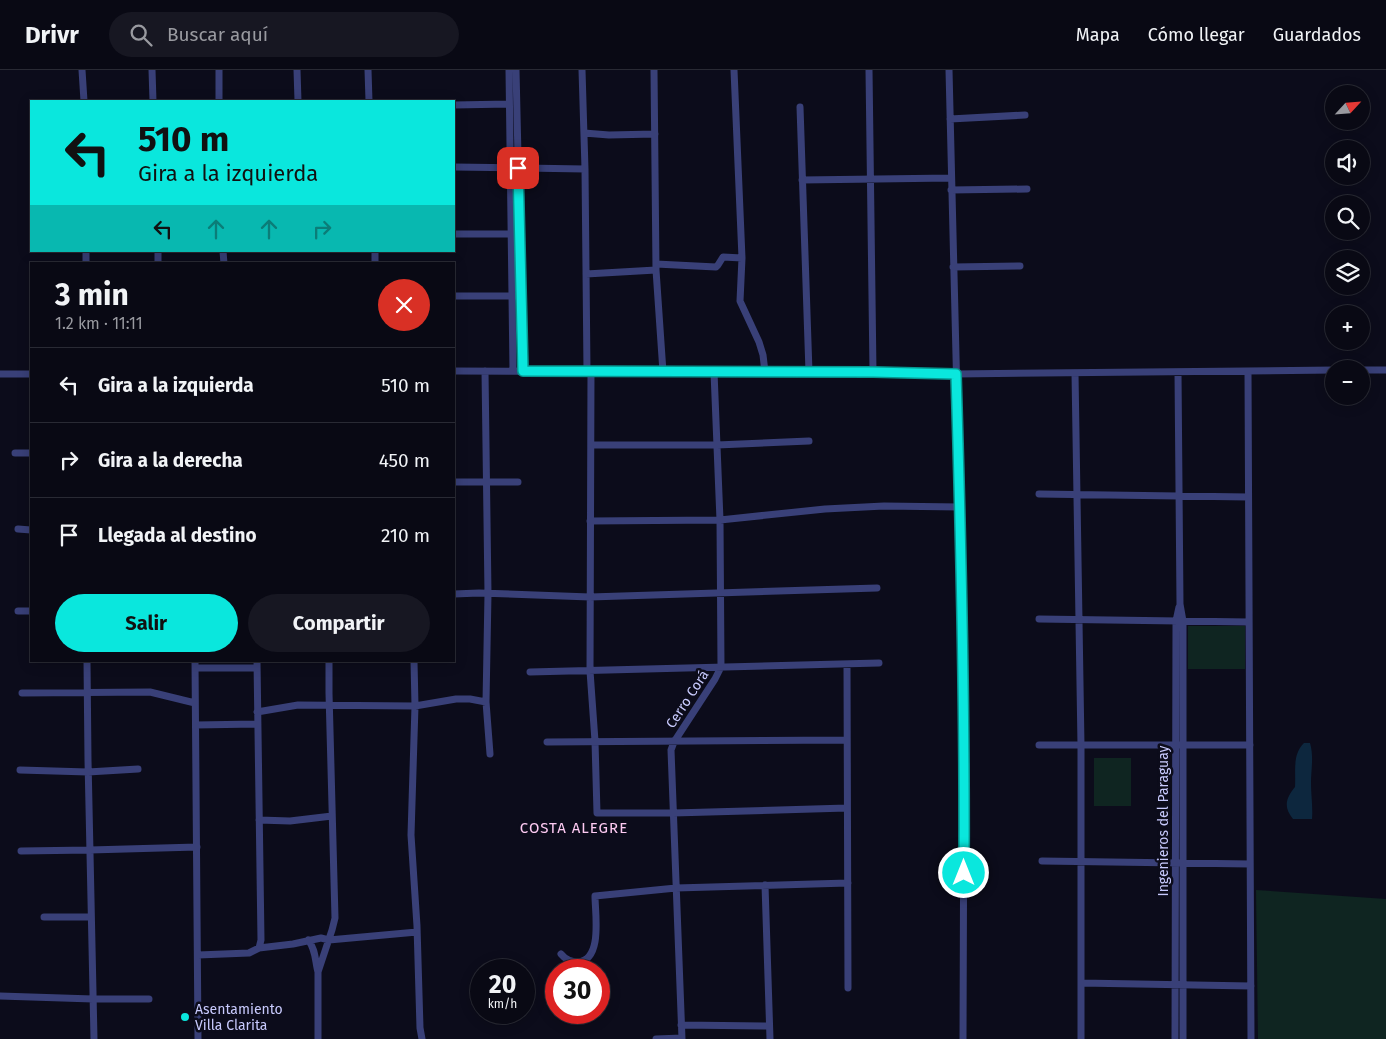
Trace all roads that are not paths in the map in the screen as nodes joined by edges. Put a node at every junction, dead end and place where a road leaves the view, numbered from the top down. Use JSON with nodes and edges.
{"nodes":[{"id":1,"x":82,"y":70,"type":"edge"},
{"id":2,"x":152,"y":70,"type":"edge"},
{"id":3,"x":219,"y":70,"type":"edge"},
{"id":4,"x":297,"y":70,"type":"edge"},
{"id":5,"x":368,"y":70,"type":"edge"},
{"id":6,"x":509,"y":70,"type":"edge"},
{"id":7,"x":516,"y":70,"type":"edge"},
{"id":8,"x":582,"y":70,"type":"edge"},
{"id":9,"x":654,"y":70,"type":"edge"},
{"id":10,"x":734,"y":70,"type":"edge"},
{"id":11,"x":868,"y":70,"type":"edge"},
{"id":12,"x":949,"y":70,"type":"edge"},
{"id":13,"x":84,"y":100,"type":"edge"},
{"id":14,"x":153,"y":100,"type":"edge"},
{"id":15,"x":220,"y":100,"type":"edge"},
{"id":16,"x":298,"y":100,"type":"edge"},
{"id":17,"x":369,"y":100,"type":"edge"},
{"id":18,"x":455,"y":104,"type":"edge"},
{"id":19,"x":509,"y":104,"type":"junction"},
{"id":20,"x":800,"y":107,"type":"dead end"},
{"id":21,"x":1025,"y":115,"type":"dead end"},
{"id":22,"x":950,"y":119,"type":"junction"},
{"id":23,"x":584,"y":133,"type":"junction"},
{"id":24,"x":655,"y":134,"type":"junction"},
{"id":25,"x":455,"y":168,"type":"edge"},
{"id":26,"x":514,"y":168,"type":"junction"},
{"id":27,"x":585,"y":169,"type":"junction"},
{"id":28,"x":951,"y":178,"type":"junction"},
{"id":29,"x":870,"y":179,"type":"junction"},
{"id":30,"x":802,"y":180,"type":"junction"},
{"id":31,"x":1027,"y":189,"type":"dead end"},
{"id":32,"x":951,"y":190,"type":"junction"},
{"id":33,"x":455,"y":234,"type":"edge"},
{"id":34,"x":511,"y":234,"type":"junction"},
{"id":35,"x":742,"y":258,"type":"junction"},
{"id":36,"x":1020,"y":266,"type":"dead end"},
{"id":37,"x":656,"y":267,"type":"junction"},
{"id":38,"x":953,"y":267,"type":"junction"},
{"id":39,"x":586,"y":274,"type":"junction"},
{"id":40,"x":455,"y":296,"type":"edge"},
{"id":41,"x":512,"y":296,"type":"junction"},
{"id":42,"x":520,"y":296,"type":"junction"},
{"id":43,"x":1325,"y":370,"type":"edge"},
{"id":44,"x":1370,"y":370,"type":"edge"},
{"id":45,"x":1386,"y":370,"type":"edge"},
{"id":46,"x":455,"y":371,"type":"edge"},
{"id":47,"x":485,"y":371,"type":"junction"},
{"id":48,"x":514,"y":371,"type":"junction"},
{"id":49,"x":523,"y":371,"type":"junction"},
{"id":50,"x":589,"y":371,"type":"junction"},
{"id":51,"x":1248,"y":371,"type":"junction"},
{"id":52,"x":663,"y":372,"type":"junction"},
{"id":53,"x":714,"y":372,"type":"junction"},
{"id":54,"x":765,"y":372,"type":"junction"},
{"id":55,"x":809,"y":372,"type":"junction"},
{"id":56,"x":873,"y":372,"type":"junction"},
{"id":57,"x":1178,"y":372,"type":"junction"},
{"id":58,"x":1075,"y":373,"type":"junction"},
{"id":59,"x":0,"y":374,"type":"edge"},
{"id":60,"x":30,"y":374,"type":"edge"},
{"id":61,"x":956,"y":374,"type":"junction"},
{"id":62,"x":810,"y":441,"type":"dead end"},
{"id":63,"x":591,"y":444,"type":"junction"},
{"id":64,"x":717,"y":445,"type":"junction"},
{"id":65,"x":15,"y":453,"type":"dead end"},
{"id":66,"x":30,"y":453,"type":"edge"},
{"id":67,"x":455,"y":482,"type":"edge"},
{"id":68,"x":486,"y":482,"type":"junction"},
{"id":69,"x":518,"y":482,"type":"dead end"},
{"id":70,"x":1039,"y":494,"type":"dead end"},
{"id":71,"x":1077,"y":494,"type":"junction"},
{"id":72,"x":1179,"y":496,"type":"junction"},
{"id":73,"x":1248,"y":497,"type":"junction"},
{"id":74,"x":960,"y":507,"type":"junction"},
{"id":75,"x":720,"y":520,"type":"junction"},
{"id":76,"x":590,"y":521,"type":"junction"},
{"id":77,"x":18,"y":529,"type":"dead end"},
{"id":78,"x":30,"y":530,"type":"edge"},
{"id":79,"x":877,"y":588,"type":"dead end"},
{"id":80,"x":721,"y":593,"type":"junction"},
{"id":81,"x":455,"y":594,"type":"edge"},
{"id":82,"x":488,"y":594,"type":"junction"},
{"id":83,"x":590,"y":598,"type":"junction"},
{"id":84,"x":18,"y":611,"type":"dead end"},
{"id":85,"x":30,"y":612,"type":"edge"},
{"id":86,"x":1039,"y":619,"type":"dead end"},
{"id":87,"x":1079,"y":619,"type":"junction"},
{"id":88,"x":1179,"y":621,"type":"junction"},
{"id":89,"x":1249,"y":622,"type":"junction"},
{"id":90,"x":87,"y":662,"type":"edge"},
{"id":91,"x":329,"y":662,"type":"edge"},
{"id":92,"x":414,"y":662,"type":"edge"},
{"id":93,"x":879,"y":663,"type":"dead end"},
{"id":94,"x":847,"y":664,"type":"junction"},
{"id":95,"x":195,"y":665,"type":"edge"},
{"id":96,"x":257,"y":665,"type":"edge"},
{"id":97,"x":721,"y":667,"type":"junction"},
{"id":98,"x":590,"y":671,"type":"junction"},
{"id":99,"x":530,"y":672,"type":"dead end"},
{"id":100,"x":22,"y":693,"type":"dead end"},
{"id":101,"x":88,"y":693,"type":"junction"},
{"id":102,"x":486,"y":702,"type":"junction"},
{"id":103,"x":196,"y":703,"type":"junction"},
{"id":104,"x":329,"y":706,"type":"junction"},
{"id":105,"x":415,"y":706,"type":"junction"},
{"id":106,"x":258,"y":712,"type":"junction"},
{"id":107,"x":196,"y":724,"type":"junction"},
{"id":108,"x":258,"y":724,"type":"junction"},
{"id":109,"x":847,"y":740,"type":"junction"},
{"id":110,"x":595,"y":741,"type":"junction"},
{"id":111,"x":546,"y":742,"type":"dead end"},
{"id":112,"x":674,"y":742,"type":"junction"},
{"id":113,"x":1039,"y":745,"type":"dead end"},
{"id":114,"x":1080,"y":745,"type":"junction"},
{"id":115,"x":1179,"y":745,"type":"junction"},
{"id":116,"x":1250,"y":745,"type":"junction"},
{"id":117,"x":490,"y":754,"type":"dead end"},
{"id":118,"x":138,"y":769,"type":"dead end"},
{"id":119,"x":20,"y":770,"type":"dead end"},
{"id":120,"x":88,"y":772,"type":"junction"},
{"id":121,"x":847,"y":808,"type":"junction"},
{"id":122,"x":673,"y":813,"type":"junction"},
{"id":123,"x":332,"y":816,"type":"junction"},
{"id":124,"x":259,"y":820,"type":"junction"},
{"id":125,"x":197,"y":847,"type":"junction"},
{"id":126,"x":90,"y":850,"type":"junction"},
{"id":127,"x":21,"y":851,"type":"dead end"},
{"id":128,"x":1042,"y":861,"type":"dead end"},
{"id":129,"x":1081,"y":862,"type":"junction"},
{"id":130,"x":1179,"y":863,"type":"junction"},
{"id":131,"x":1250,"y":864,"type":"junction"},
{"id":132,"x":848,"y":883,"type":"junction"},
{"id":133,"x":765,"y":885,"type":"junction"},
{"id":134,"x":676,"y":888,"type":"junction"},
{"id":135,"x":44,"y":917,"type":"dead end"},
{"id":136,"x":91,"y":917,"type":"junction"},
{"id":137,"x":418,"y":932,"type":"junction"},
{"id":138,"x":308,"y":940,"type":"junction"},
{"id":139,"x":329,"y":940,"type":"junction"},
{"id":140,"x":259,"y":948,"type":"junction"},
{"id":141,"x":561,"y":954,"type":"dead end"},
{"id":142,"x":198,"y":955,"type":"junction"},
{"id":143,"x":318,"y":972,"type":"junction"},
{"id":144,"x":1081,"y":983,"type":"junction"},
{"id":145,"x":1179,"y":985,"type":"junction"},
{"id":146,"x":1251,"y":986,"type":"junction"},
{"id":147,"x":848,"y":988,"type":"dead end"},
{"id":148,"x":0,"y":996,"type":"edge"},
{"id":149,"x":93,"y":999,"type":"junction"},
{"id":150,"x":148,"y":999,"type":"dead end"},
{"id":151,"x":681,"y":1025,"type":"junction"},
{"id":152,"x":769,"y":1026,"type":"junction"},
{"id":153,"x":682,"y":1038,"type":"edge"},
{"id":154,"x":94,"y":1039,"type":"edge"},
{"id":155,"x":198,"y":1039,"type":"edge"},
{"id":156,"x":318,"y":1039,"type":"edge"},
{"id":157,"x":422,"y":1039,"type":"edge"},
{"id":158,"x":656,"y":1039,"type":"edge"},
{"id":159,"x":770,"y":1039,"type":"edge"},
{"id":160,"x":963,"y":1039,"type":"edge"},
{"id":161,"x":1081,"y":1039,"type":"edge"},
{"id":162,"x":1175,"y":1039,"type":"edge"},
{"id":163,"x":1183,"y":1039,"type":"edge"},
{"id":164,"x":1251,"y":1039,"type":"edge"}],
"edges":[{"from":1,"to":13,"type":"street"},
{"from":2,"to":14,"type":"street"},
{"from":3,"to":15,"type":"street"},
{"from":4,"to":16,"type":"street"},
{"from":5,"to":17,"type":"street"},
{"from":6,"to":19,"type":"street"},
{"from":7,"to":26,"type":"street"},
{"from":8,"to":23,"type":"street"},
{"from":9,"to":24,"type":"street"},
{"from":10,"to":35,"type":"street"},
{"from":11,"to":29,"type":"street"},
{"from":12,"to":22,"type":"street"},
{"from":18,"to":19,"type":"street"},
{"from":19,"to":26,"type":"street"},
{"from":20,"to":30,"type":"street"},
{"from":21,"to":22,"type":"street"},
{"from":22,"to":28,"type":"street"},
{"from":23,"to":24,"type":"street"},
{"from":23,"to":27,"type":"street"},
{"from":24,"to":37,"type":"street"},
{"from":25,"to":26,"type":"street"},
{"from":26,"to":27,"type":"street"},
{"from":26,"to":34,"type":"street"},
{"from":26,"to":42,"type":"street"},
{"from":27,"to":39,"type":"street"},
{"from":28,"to":29,"type":"street"},
{"from":28,"to":32,"type":"street"},
{"from":29,"to":30,"type":"street"},
{"from":29,"to":56,"type":"street"},
{"from":30,"to":55,"type":"street"},
{"from":31,"to":32,"type":"street"},
{"from":32,"to":38,"type":"street"},
{"from":33,"to":34,"type":"street"},
{"from":34,"to":41,"type":"street"},
{"from":35,"to":37,"type":"street"},
{"from":35,"to":54,"type":"street"},
{"from":36,"to":38,"type":"street"},
{"from":37,"to":39,"type":"street"},
{"from":37,"to":52,"type":"street"},
{"from":38,"to":61,"type":"street"},
{"from":39,"to":50,"type":"street"},
{"from":40,"to":41,"type":"street"},
{"from":41,"to":42,"type":"street"},
{"from":41,"to":48,"type":"street"},
{"from":42,"to":49,"type":"street"},
{"from":43,"to":51,"type":"street"},
{"from":44,"to":45,"type":"street"},
{"from":46,"to":47,"type":"street"},
{"from":47,"to":48,"type":"street"},
{"from":47,"to":68,"type":"street"},
{"from":48,"to":49,"type":"street"},
{"from":49,"to":50,"type":"street"},
{"from":50,"to":52,"type":"street"},
{"from":50,"to":63,"type":"street"},
{"from":51,"to":57,"type":"street"},
{"from":51,"to":73,"type":"street"},
{"from":52,"to":53,"type":"street"},
{"from":53,"to":54,"type":"street"},
{"from":53,"to":64,"type":"street","name":"Cerro Corá"},
{"from":54,"to":55,"type":"street"},
{"from":55,"to":56,"type":"street"},
{"from":56,"to":61,"type":"street"},
{"from":57,"to":58,"type":"street"},
{"from":57,"to":72,"type":"street","name":"Ingenieros del Paraguay"},
{"from":58,"to":61,"type":"street"},
{"from":58,"to":71,"type":"street"},
{"from":59,"to":60,"type":"street"},
{"from":61,"to":74,"type":"street"},
{"from":62,"to":64,"type":"street"},
{"from":63,"to":64,"type":"street"},
{"from":63,"to":76,"type":"street"},
{"from":64,"to":75,"type":"street","name":"Cerro Corá"},
{"from":65,"to":66,"type":"street"},
{"from":67,"to":68,"type":"street"},
{"from":68,"to":69,"type":"street"},
{"from":68,"to":82,"type":"street"},
{"from":70,"to":71,"type":"street"},
{"from":71,"to":72,"type":"street"},
{"from":71,"to":87,"type":"street"},
{"from":72,"to":73,"type":"street"},
{"from":72,"to":88,"type":"street","name":"Ingenieros del Paraguay"},
{"from":73,"to":89,"type":"street"},
{"from":74,"to":75,"type":"street"},
{"from":74,"to":160,"type":"street"},
{"from":75,"to":76,"type":"street"},
{"from":75,"to":80,"type":"street","name":"Cerro Corá"},
{"from":76,"to":83,"type":"street"},
{"from":77,"to":78,"type":"street"},
{"from":79,"to":80,"type":"street"},
{"from":80,"to":83,"type":"street"},
{"from":80,"to":97,"type":"street","name":"Cerro Corá"},
{"from":81,"to":82,"type":"street"},
{"from":82,"to":83,"type":"street"},
{"from":82,"to":102,"type":"street"},
{"from":83,"to":98,"type":"street"},
{"from":84,"to":85,"type":"street"},
{"from":86,"to":87,"type":"street"},
{"from":87,"to":88,"type":"street"},
{"from":87,"to":114,"type":"street"},
{"from":88,"to":89,"type":"street"},
{"from":88,"to":115,"type":"street","name":"Ingenieros del Paraguay"},
{"from":89,"to":116,"type":"street"},
{"from":90,"to":101,"type":"street"},
{"from":91,"to":104,"type":"street"},
{"from":92,"to":105,"type":"street"},
{"from":93,"to":94,"type":"street"},
{"from":94,"to":97,"type":"street"},
{"from":94,"to":109,"type":"street"},
{"from":95,"to":96,"type":"street"},
{"from":95,"to":103,"type":"street"},
{"from":96,"to":106,"type":"street"},
{"from":97,"to":98,"type":"street"},
{"from":97,"to":112,"type":"street","name":"Cerro Corá"},
{"from":98,"to":99,"type":"street"},
{"from":98,"to":110,"type":"street"},
{"from":100,"to":101,"type":"street"},
{"from":101,"to":103,"type":"street"},
{"from":101,"to":120,"type":"street"},
{"from":102,"to":105,"type":"street"},
{"from":102,"to":117,"type":"street"},
{"from":103,"to":107,"type":"street"},
{"from":104,"to":105,"type":"street"},
{"from":104,"to":106,"type":"street"},
{"from":104,"to":123,"type":"street"},
{"from":105,"to":137,"type":"street"},
{"from":106,"to":108,"type":"street"},
{"from":107,"to":108,"type":"street"},
{"from":107,"to":125,"type":"street"},
{"from":108,"to":124,"type":"street"},
{"from":109,"to":112,"type":"street"},
{"from":109,"to":121,"type":"street"},
{"from":110,"to":111,"type":"street"},
{"from":110,"to":112,"type":"street"},
{"from":110,"to":122,"type":"street"},
{"from":112,"to":122,"type":"street","name":"Cerro Corá"},
{"from":113,"to":114,"type":"street"},
{"from":114,"to":115,"type":"street"},
{"from":114,"to":129,"type":"street"},
{"from":115,"to":116,"type":"street"},
{"from":115,"to":130,"type":"street","name":"Ingenieros del Paraguay"},
{"from":116,"to":131,"type":"street"},
{"from":118,"to":120,"type":"street"},
{"from":119,"to":120,"type":"street"},
{"from":120,"to":126,"type":"street"},
{"from":121,"to":122,"type":"street"},
{"from":121,"to":132,"type":"street"},
{"from":122,"to":134,"type":"street","name":"Cerro Corá"},
{"from":123,"to":124,"type":"street"},
{"from":123,"to":139,"type":"street"},
{"from":124,"to":140,"type":"street"},
{"from":125,"to":126,"type":"street"},
{"from":125,"to":142,"type":"street"},
{"from":126,"to":127,"type":"street"},
{"from":126,"to":136,"type":"street"},
{"from":128,"to":129,"type":"street"},
{"from":129,"to":130,"type":"street"},
{"from":129,"to":144,"type":"street"},
{"from":130,"to":131,"type":"street"},
{"from":130,"to":145,"type":"street","name":"Ingenieros del Paraguay"},
{"from":131,"to":146,"type":"street"},
{"from":132,"to":133,"type":"street"},
{"from":132,"to":147,"type":"street"},
{"from":133,"to":134,"type":"street"},
{"from":133,"to":152,"type":"street"},
{"from":134,"to":141,"type":"street"},
{"from":134,"to":151,"type":"street","name":"Cerro Corá"},
{"from":135,"to":136,"type":"street"},
{"from":136,"to":149,"type":"street"},
{"from":137,"to":139,"type":"street"},
{"from":137,"to":157,"type":"street"},
{"from":138,"to":139,"type":"street"},
{"from":138,"to":140,"type":"street"},
{"from":138,"to":143,"type":"street"},
{"from":139,"to":143,"type":"street"},
{"from":140,"to":142,"type":"street"},
{"from":142,"to":155,"type":"street"},
{"from":143,"to":156,"type":"street"},
{"from":144,"to":145,"type":"street"},
{"from":144,"to":161,"type":"street"},
{"from":145,"to":146,"type":"street"},
{"from":145,"to":162,"type":"street","name":"Ingenieros del Paraguay"},
{"from":145,"to":163,"type":"street","name":"Ingenieros del Paraguay"},
{"from":146,"to":164,"type":"street"},
{"from":148,"to":149,"type":"street"},
{"from":149,"to":150,"type":"street"},
{"from":149,"to":154,"type":"street"},
{"from":151,"to":152,"type":"street"},
{"from":151,"to":153,"type":"street","name":"Cerro Corá"},
{"from":152,"to":159,"type":"street"},
{"from":153,"to":158,"type":"street"}]}
